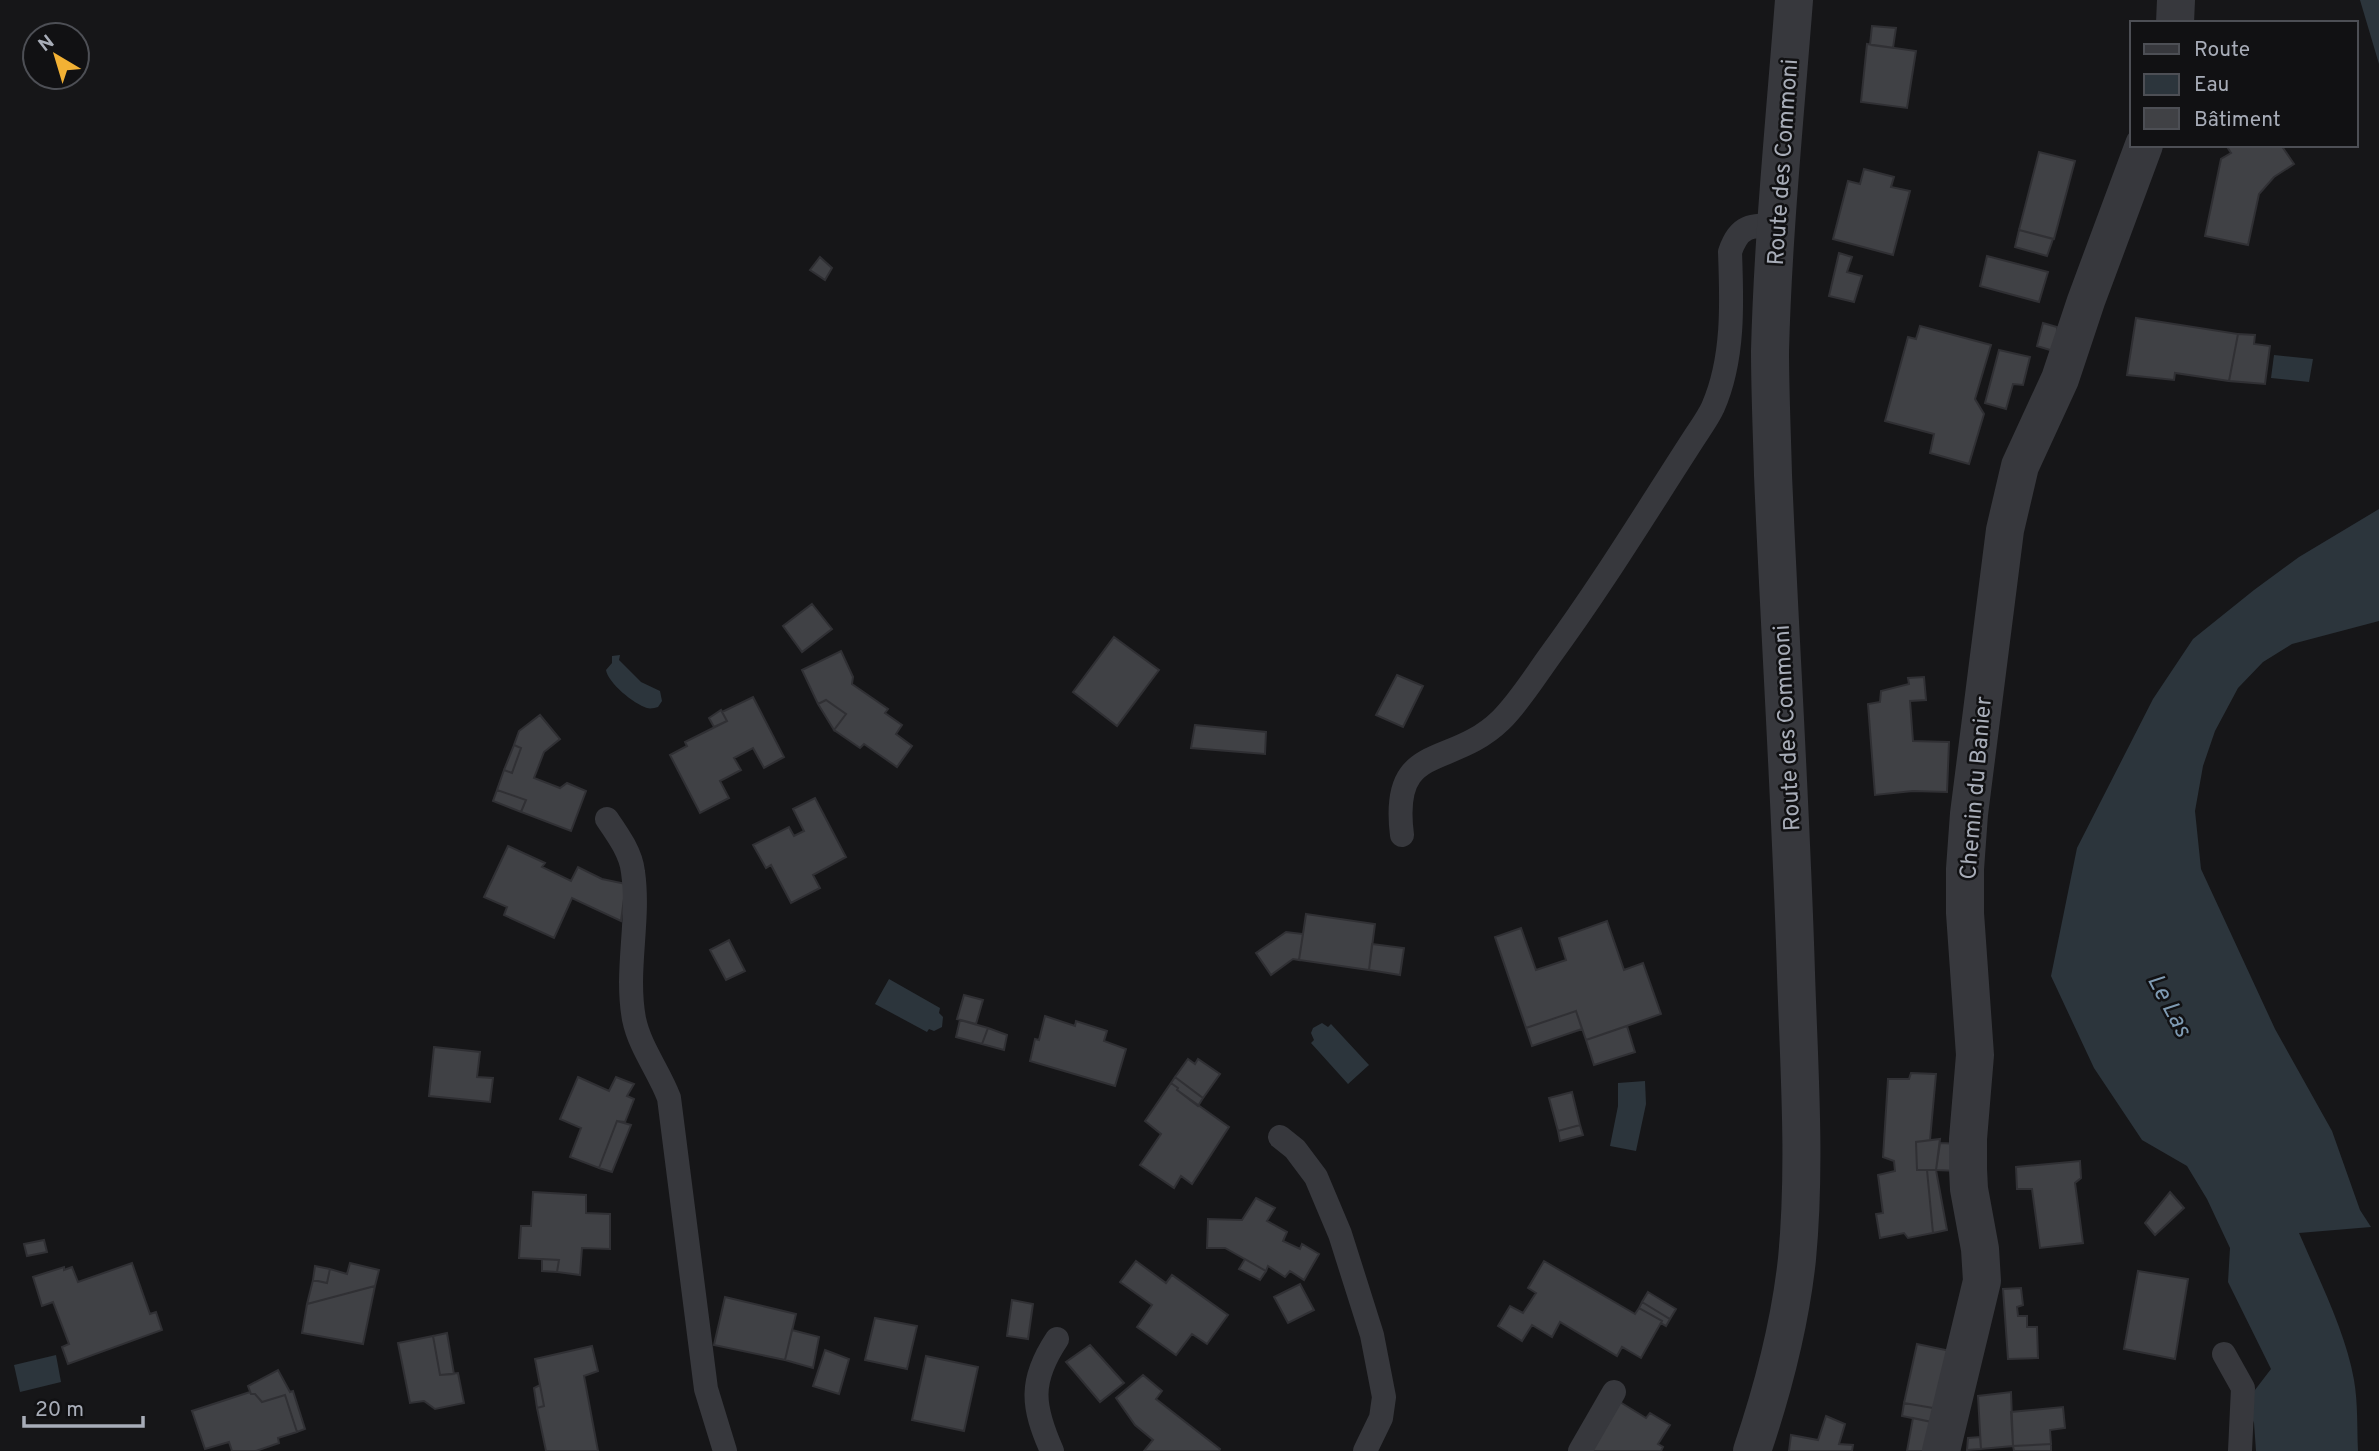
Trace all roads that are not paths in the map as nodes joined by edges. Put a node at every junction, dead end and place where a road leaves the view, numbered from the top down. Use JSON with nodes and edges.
{"nodes":[{"id":1,"x":1794,"y":0,"type":"edge"},
{"id":2,"x":2176,"y":0,"type":"edge"},
{"id":3,"x":2175,"y":21,"type":"edge"},
{"id":4,"x":2143,"y":147,"type":"edge"},
{"id":5,"x":1777,"y":226,"type":"junction"},
{"id":6,"x":607,"y":819,"type":"dead end"},
{"id":7,"x":1402,"y":835,"type":"dead end"},
{"id":8,"x":1280,"y":1137,"type":"dead end"},
{"id":9,"x":1057,"y":1339,"type":"dead end"},
{"id":10,"x":2224,"y":1354,"type":"dead end"},
{"id":11,"x":1614,"y":1392,"type":"dead end"},
{"id":12,"x":725,"y":1451,"type":"edge"},
{"id":13,"x":1052,"y":1451,"type":"edge"},
{"id":14,"x":1365,"y":1451,"type":"edge"},
{"id":15,"x":1580,"y":1451,"type":"edge"},
{"id":16,"x":1752,"y":1451,"type":"edge"},
{"id":17,"x":1941,"y":1451,"type":"edge"},
{"id":18,"x":2239,"y":1451,"type":"edge"}],
"edges":[{"from":1,"to":5,"type":"street","name":"Route des Commoni"},
{"from":2,"to":3,"type":"street"},
{"from":4,"to":17,"type":"street","name":"Chemin du Banier"},
{"from":5,"to":7,"type":"lane"},
{"from":5,"to":16,"type":"street","name":"Route des Commoni"},
{"from":6,"to":12,"type":"lane"},
{"from":8,"to":14,"type":"lane"},
{"from":9,"to":13,"type":"lane"},
{"from":10,"to":18,"type":"lane"},
{"from":11,"to":15,"type":"lane"}]}
